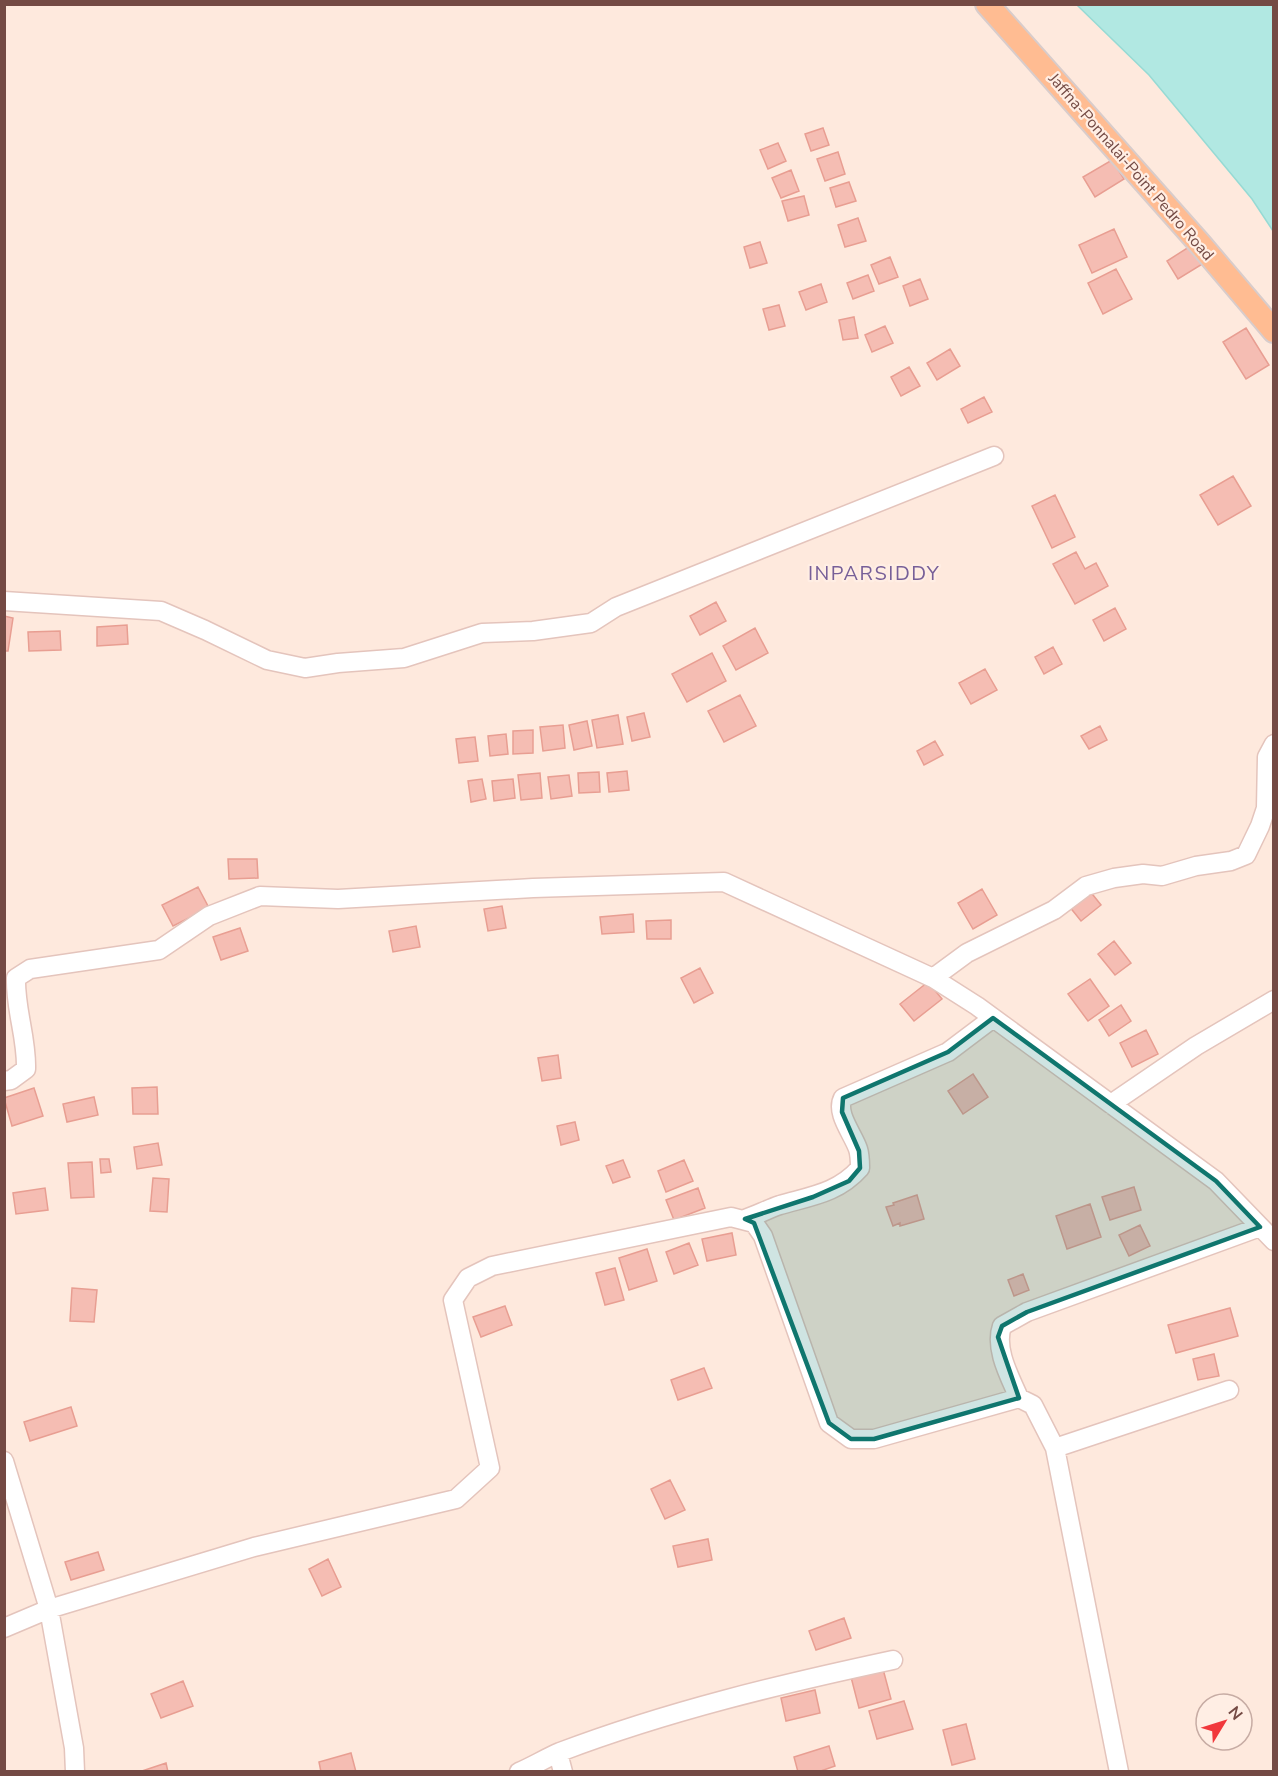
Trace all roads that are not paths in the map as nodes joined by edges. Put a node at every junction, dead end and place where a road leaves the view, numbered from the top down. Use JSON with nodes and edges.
{"nodes":[{"id":1,"x":987,"y":4,"type":"edge"},
{"id":2,"x":1274,"y":331,"type":"edge"},
{"id":3,"x":994,"y":456,"type":"dead end"},
{"id":4,"x":4,"y":601,"type":"edge"},
{"id":5,"x":1274,"y":744,"type":"edge"},
{"id":6,"x":933,"y":978,"type":"junction"},
{"id":7,"x":1274,"y":1000,"type":"edge"},
{"id":8,"x":993,"y":1018,"type":"junction"},
{"id":9,"x":4,"y":1081,"type":"edge"},
{"id":10,"x":1111,"y":1104,"type":"junction"},
{"id":11,"x":745,"y":1219,"type":"junction"},
{"id":12,"x":1260,"y":1227,"type":"junction"},
{"id":13,"x":1274,"y":1241,"type":"edge"},
{"id":14,"x":1229,"y":1390,"type":"dead end"},
{"id":15,"x":1019,"y":1398,"type":"junction"},
{"id":16,"x":1055,"y":1448,"type":"junction"},
{"id":17,"x":4,"y":1461,"type":"edge"},
{"id":18,"x":48,"y":1609,"type":"junction"},
{"id":19,"x":4,"y":1628,"type":"edge"},
{"id":20,"x":893,"y":1660,"type":"dead end"},
{"id":21,"x":558,"y":1753,"type":"junction"},
{"id":22,"x":75,"y":1772,"type":"edge"},
{"id":23,"x":519,"y":1772,"type":"edge"},
{"id":24,"x":563,"y":1772,"type":"edge"},
{"id":25,"x":1119,"y":1772,"type":"edge"}],
"edges":[{"from":1,"to":2,"type":"main road","name":"Jaffna-Ponnalai-Point Pedro Road"},
{"from":3,"to":4,"type":"street"},
{"from":5,"to":6,"type":"street"},
{"from":6,"to":8,"type":"street"},
{"from":6,"to":9,"type":"street"},
{"from":7,"to":10,"type":"street"},
{"from":8,"to":10,"type":"street"},
{"from":8,"to":11,"type":"street"},
{"from":10,"to":12,"type":"street"},
{"from":11,"to":15,"type":"street"},
{"from":11,"to":18,"type":"street"},
{"from":12,"to":13,"type":"street"},
{"from":12,"to":15,"type":"street"},
{"from":14,"to":16,"type":"street"},
{"from":15,"to":16,"type":"street"},
{"from":16,"to":25,"type":"street"},
{"from":17,"to":18,"type":"street"},
{"from":18,"to":19,"type":"street"},
{"from":18,"to":22,"type":"street"},
{"from":20,"to":21,"type":"street"},
{"from":21,"to":23,"type":"street"},
{"from":21,"to":24,"type":"street"}]}
